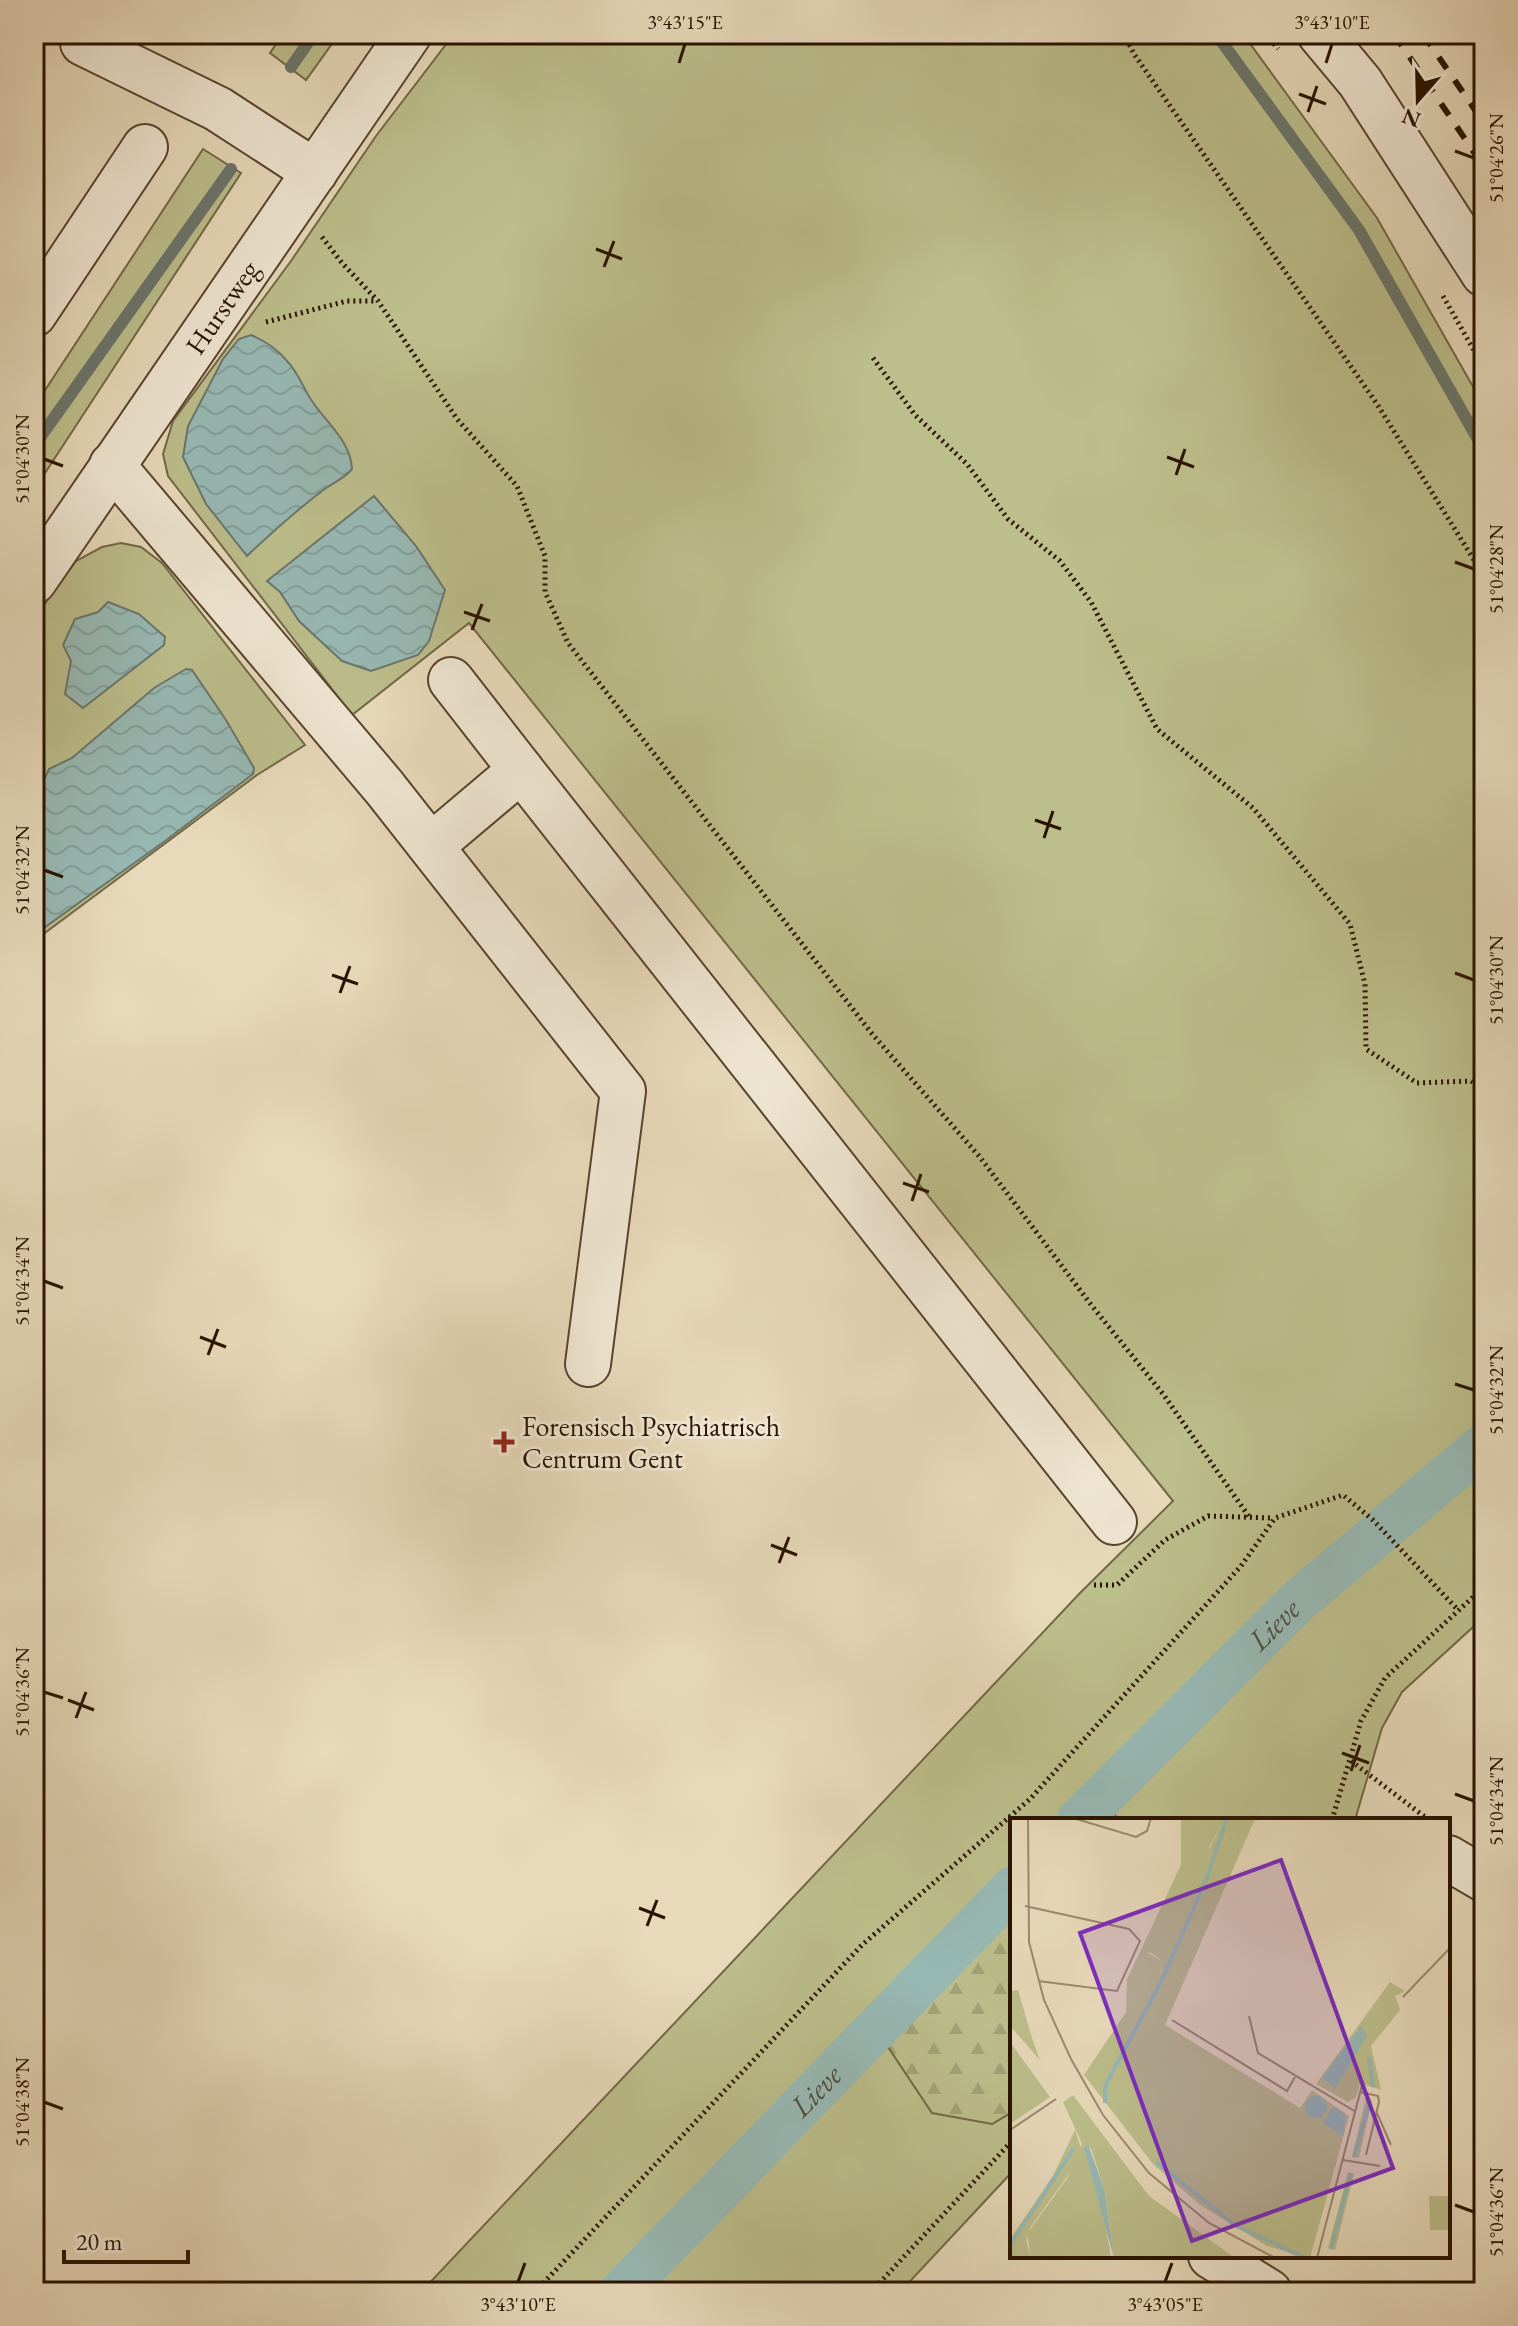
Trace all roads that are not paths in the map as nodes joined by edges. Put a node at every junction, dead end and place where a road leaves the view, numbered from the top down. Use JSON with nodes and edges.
{"nodes":[{"id":1,"x":409,"y":34,"type":"edge"},
{"id":2,"x":1320,"y":34,"type":"edge"},
{"id":3,"x":83,"y":43,"type":"dead end"},
{"id":4,"x":145,"y":147,"type":"dead end"},
{"id":5,"x":304,"y":187,"type":"junction"},
{"id":6,"x":1484,"y":274,"type":"edge"},
{"id":7,"x":34,"y":314,"type":"edge"},
{"id":8,"x":112,"y":465,"type":"junction"},
{"id":9,"x":34,"y":581,"type":"edge"},
{"id":10,"x":451,"y":680,"type":"dead end"},
{"id":11,"x":521,"y":770,"type":"junction"},
{"id":12,"x":431,"y":846,"type":"junction"},
{"id":13,"x":588,"y":1364,"type":"dead end"},
{"id":14,"x":1114,"y":1522,"type":"dead end"},
{"id":15,"x":1450,"y":1859,"type":"edge"},
{"id":16,"x":1484,"y":1879,"type":"edge"},
{"id":17,"x":1214,"y":2258,"type":"edge"},
{"id":18,"x":1269,"y":2292,"type":"edge"}],
"edges":[{"from":1,"to":5,"type":"street","name":"Hurstweg"},
{"from":2,"to":6,"type":"street"},
{"from":3,"to":5,"type":"street"},
{"from":4,"to":7,"type":"street"},
{"from":5,"to":8,"type":"street","name":"Hurstweg"},
{"from":8,"to":9,"type":"street","name":"Hurstweg"},
{"from":8,"to":12,"type":"street"},
{"from":10,"to":11,"type":"street"},
{"from":11,"to":12,"type":"street"},
{"from":11,"to":14,"type":"street"},
{"from":12,"to":13,"type":"street"},
{"from":15,"to":16,"type":"street"},
{"from":17,"to":18,"type":"street"}]}
